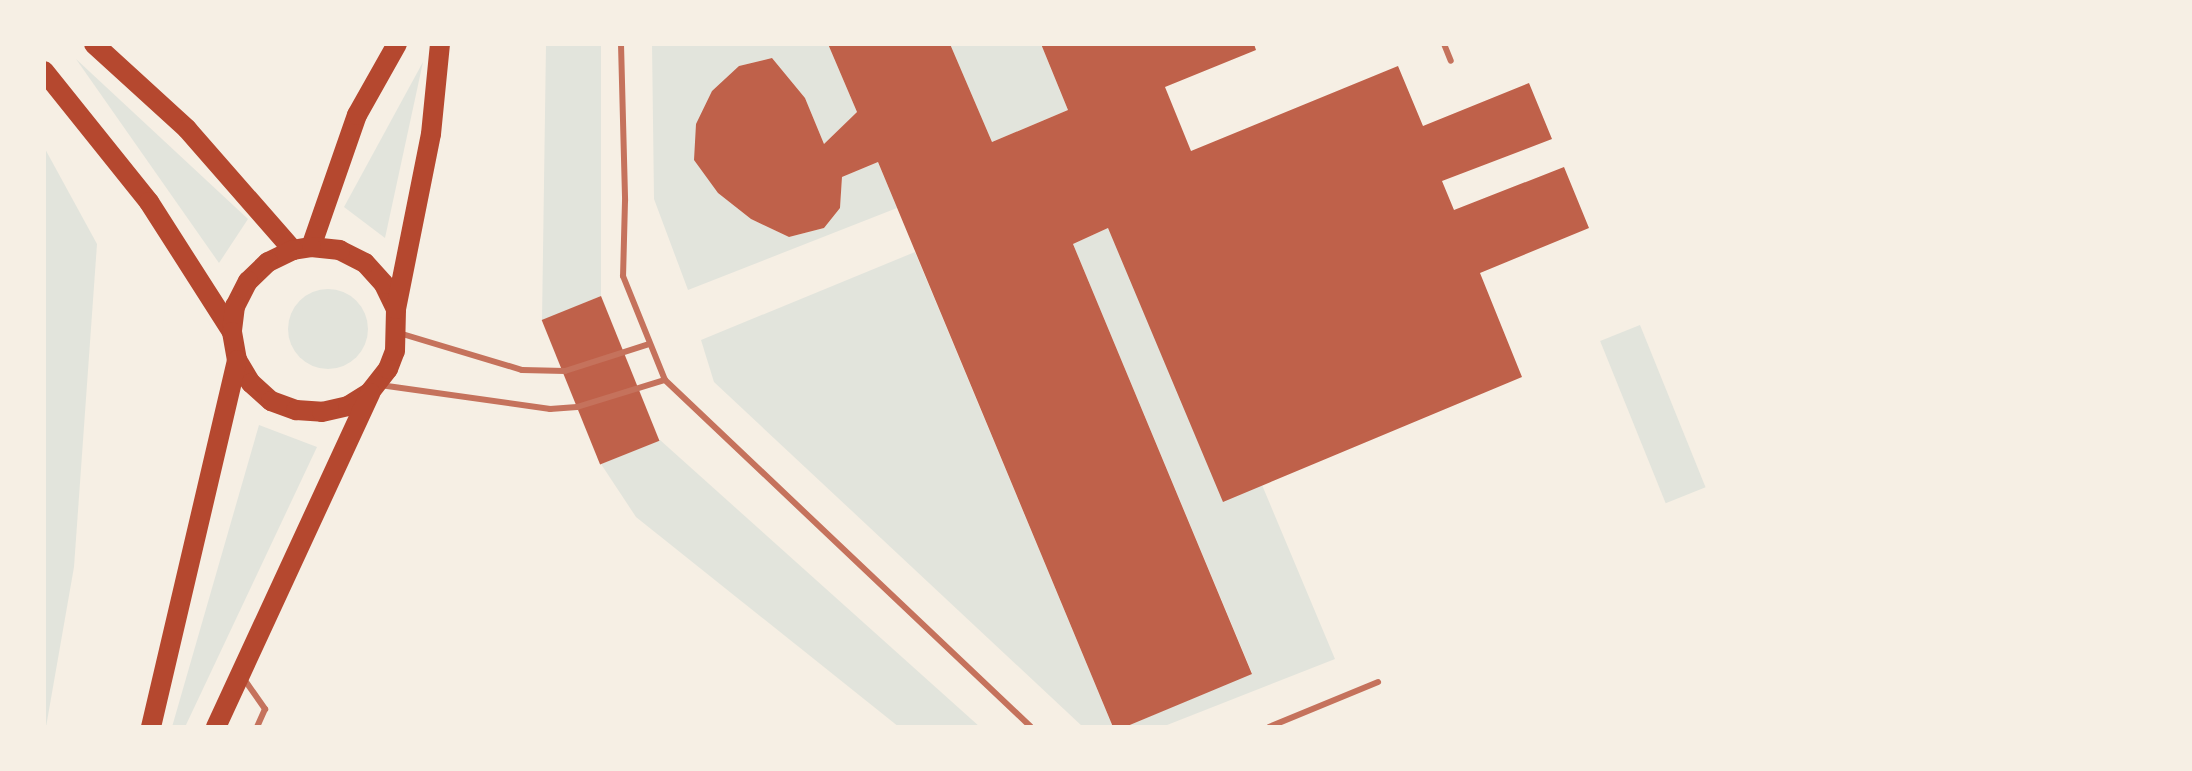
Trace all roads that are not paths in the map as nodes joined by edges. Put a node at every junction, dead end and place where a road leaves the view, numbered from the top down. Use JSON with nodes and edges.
{"nodes":[{"id":1,"x":94,"y":44,"type":"edge"},
{"id":2,"x":397,"y":44,"type":"edge"},
{"id":3,"x":440,"y":44,"type":"edge"},
{"id":4,"x":621,"y":44,"type":"edge"},
{"id":5,"x":1444,"y":44,"type":"edge"},
{"id":6,"x":1451,"y":61,"type":"dead end"},
{"id":7,"x":44,"y":71,"type":"edge"},
{"id":8,"x":302,"y":248,"type":"junction"},
{"id":9,"x":396,"y":309,"type":"junction"},
{"id":10,"x":232,"y":332,"type":"junction"},
{"id":11,"x":398,"y":333,"type":"junction"},
{"id":12,"x":649,"y":344,"type":"junction"},
{"id":13,"x":237,"y":360,"type":"junction"},
{"id":14,"x":665,"y":380,"type":"junction"},
{"id":15,"x":373,"y":388,"type":"junction"},
{"id":16,"x":242,"y":676,"type":"junction"},
{"id":17,"x":1378,"y":682,"type":"dead end"},
{"id":18,"x":151,"y":727,"type":"edge"},
{"id":19,"x":216,"y":727,"type":"edge"},
{"id":20,"x":257,"y":727,"type":"edge"},
{"id":21,"x":1031,"y":727,"type":"edge"},
{"id":22,"x":1269,"y":727,"type":"edge"}],
"edges":[{"from":1,"to":8,"type":"main road"},
{"from":2,"to":8,"type":"main road"},
{"from":3,"to":9,"type":"main road"},
{"from":4,"to":12,"type":"lane"},
{"from":5,"to":6,"type":"lane"},
{"from":7,"to":10,"type":"main road"},
{"from":8,"to":9,"type":"main road"},
{"from":8,"to":10,"type":"main road"},
{"from":9,"to":11,"type":"main road"},
{"from":10,"to":13,"type":"main road"},
{"from":11,"to":12,"type":"lane"},
{"from":11,"to":15,"type":"main road"},
{"from":12,"to":14,"type":"lane"},
{"from":13,"to":15,"type":"main road"},
{"from":13,"to":18,"type":"main road"},
{"from":14,"to":15,"type":"lane"},
{"from":14,"to":21,"type":"lane"},
{"from":15,"to":16,"type":"main road"},
{"from":16,"to":19,"type":"main road"},
{"from":16,"to":20,"type":"lane"},
{"from":17,"to":22,"type":"lane"}]}
